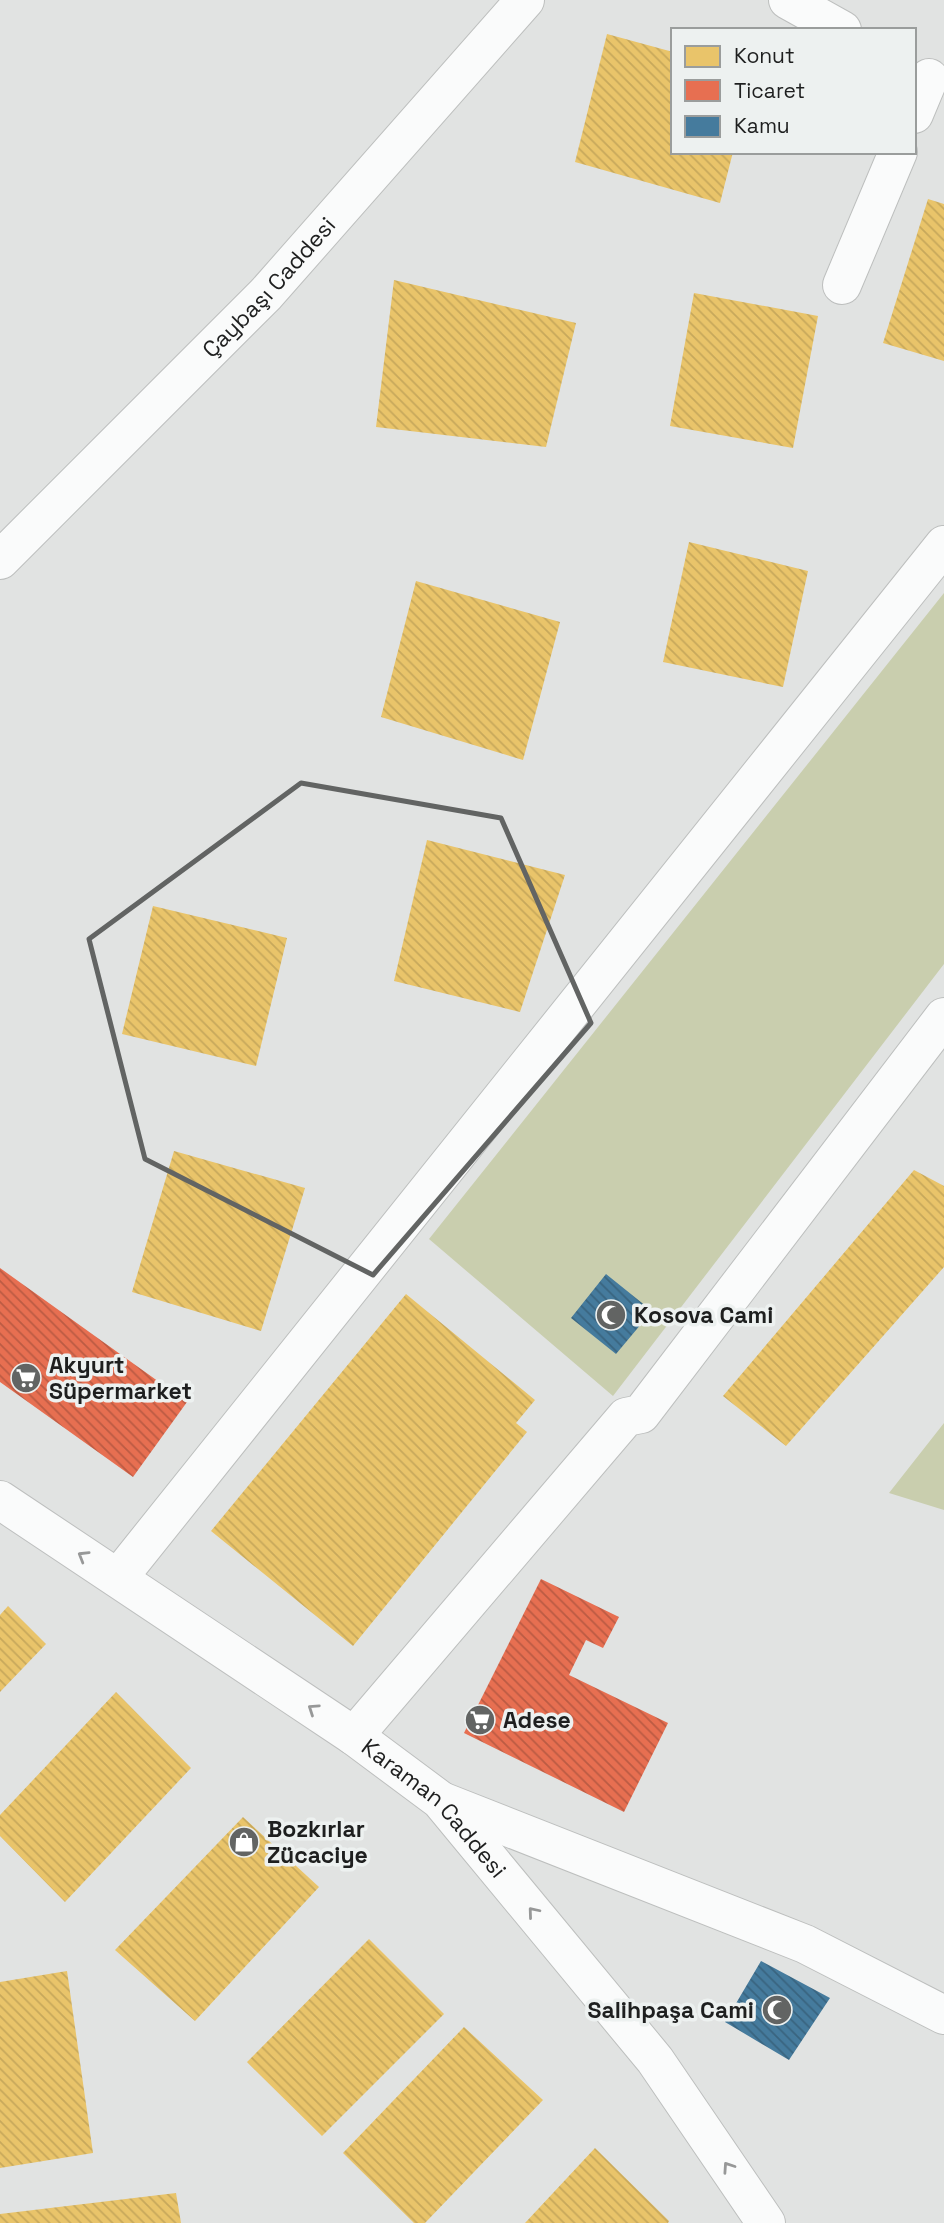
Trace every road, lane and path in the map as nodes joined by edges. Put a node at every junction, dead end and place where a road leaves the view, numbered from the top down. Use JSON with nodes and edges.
{"nodes":[{"id":1,"x":525,"y":0,"type":"edge"},
{"id":2,"x":788,"y":0,"type":"edge"},
{"id":3,"x":838,"y":28,"type":"edge"},
{"id":4,"x":929,"y":78,"type":"edge"},
{"id":5,"x":916,"y":109,"type":"edge"},
{"id":6,"x":897,"y":154,"type":"edge"},
{"id":7,"x":842,"y":285,"type":"dead end"},
{"id":8,"x":944,"y":545,"type":"edge"},
{"id":9,"x":0,"y":560,"type":"edge"},
{"id":10,"x":944,"y":1017,"type":"edge"},
{"id":11,"x":5,"y":1512,"type":"edge"},
{"id":12,"x":118,"y":1578,"type":"junction"},
{"id":13,"x":354,"y":1737,"type":"junction"},
{"id":14,"x":440,"y":1800,"type":"junction"},
{"id":15,"x":944,"y":2015,"type":"edge"},
{"id":16,"x":766,"y":2223,"type":"edge"}],
"edges":[{"from":1,"to":9,"type":"street","name":"Çaybaşı Caddesi"},
{"from":2,"to":3,"type":"street"},
{"from":4,"to":5,"type":"street"},
{"from":6,"to":7,"type":"street"},
{"from":8,"to":12,"type":"street"},
{"from":10,"to":13,"type":"street"},
{"from":12,"to":11,"type":"street","name":"Karaman Caddesi","one_way":true},
{"from":13,"to":12,"type":"street","name":"Karaman Caddesi","one_way":true},
{"from":13,"to":14,"type":"street","name":"Karaman Caddesi"},
{"from":14,"to":15,"type":"street"},
{"from":16,"to":14,"type":"street","name":"Karaman Caddesi","one_way":true}]}
